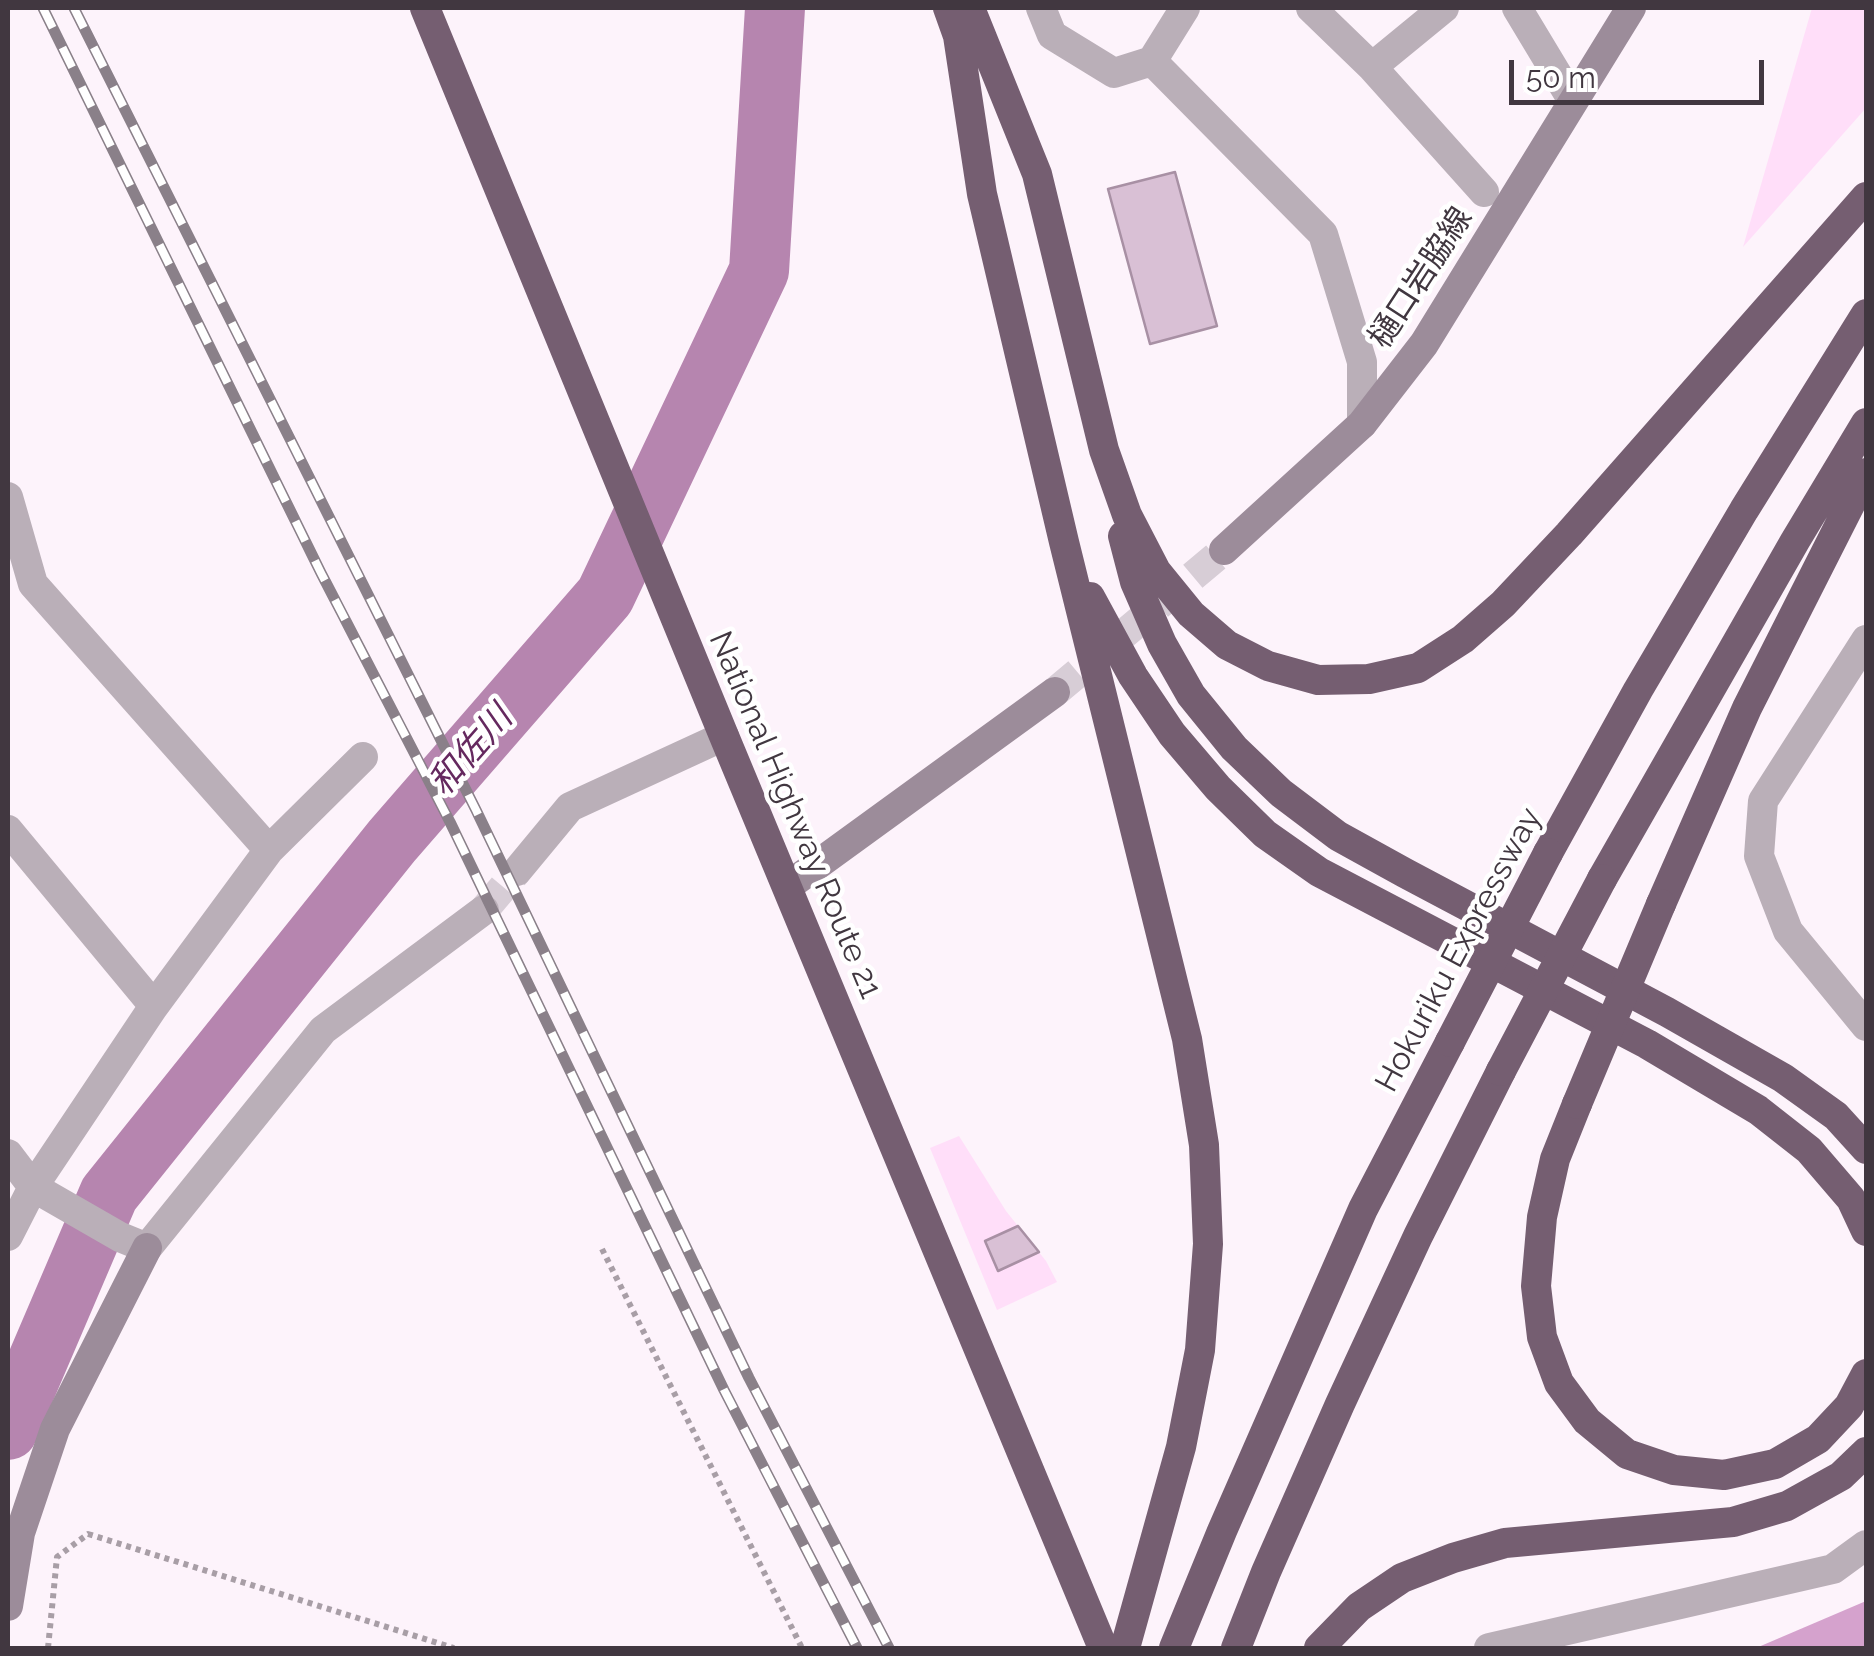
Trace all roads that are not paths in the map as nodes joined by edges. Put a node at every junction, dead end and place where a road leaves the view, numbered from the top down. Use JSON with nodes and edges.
{"nodes":[{"id":1,"x":426,"y":8,"type":"edge"},
{"id":2,"x":948,"y":8,"type":"edge"},
{"id":3,"x":970,"y":8,"type":"edge"},
{"id":4,"x":1041,"y":8,"type":"edge"},
{"id":5,"x":1185,"y":8,"type":"edge"},
{"id":6,"x":1311,"y":8,"type":"edge"},
{"id":7,"x":1444,"y":8,"type":"edge"},
{"id":8,"x":1517,"y":8,"type":"edge"},
{"id":9,"x":1632,"y":8,"type":"edge"},
{"id":10,"x":1152,"y":61,"type":"junction"},
{"id":11,"x":1372,"y":66,"type":"junction"},
{"id":12,"x":1573,"y":102,"type":"junction"},
{"id":13,"x":1484,"y":192,"type":"dead end"},
{"id":14,"x":1866,"y":197,"type":"edge"},
{"id":15,"x":1866,"y":314,"type":"edge"},
{"id":16,"x":1866,"y":423,"type":"edge"},
{"id":17,"x":1362,"y":424,"type":"junction"},
{"id":18,"x":1104,"y":450,"type":"junction"},
{"id":19,"x":1866,"y":473,"type":"edge"},
{"id":20,"x":8,"y":497,"type":"edge"},
{"id":21,"x":1064,"y":542,"type":"junction"},
{"id":22,"x":1224,"y":550,"type":"tunnel mouth"},
{"id":23,"x":20,"y":590,"type":"edge"},
{"id":24,"x":1866,"y":640,"type":"edge"},
{"id":25,"x":1055,"y":692,"type":"tunnel mouth"},
{"id":26,"x":724,"y":736,"type":"junction"},
{"id":27,"x":363,"y":757,"type":"dead end"},
{"id":28,"x":8,"y":830,"type":"edge"},
{"id":29,"x":269,"y":850,"type":"junction"},
{"id":30,"x":517,"y":870,"type":"tunnel mouth"},
{"id":31,"x":788,"y":886,"type":"junction"},
{"id":32,"x":484,"y":910,"type":"tunnel mouth"},
{"id":33,"x":154,"y":1006,"type":"junction"},
{"id":34,"x":1866,"y":1026,"type":"edge"},
{"id":35,"x":1866,"y":1149,"type":"edge"},
{"id":36,"x":8,"y":1154,"type":"edge"},
{"id":37,"x":33,"y":1187,"type":"junction"},
{"id":38,"x":1866,"y":1231,"type":"edge"},
{"id":39,"x":8,"y":1236,"type":"edge"},
{"id":40,"x":134,"y":1242,"type":"junction"},
{"id":41,"x":1866,"y":1374,"type":"edge"},
{"id":42,"x":1866,"y":1452,"type":"edge"},
{"id":43,"x":1866,"y":1545,"type":"edge"},
{"id":44,"x":8,"y":1606,"type":"edge"},
{"id":45,"x":1174,"y":1647,"type":"edge"},
{"id":46,"x":1103,"y":1648,"type":"edge"},
{"id":47,"x":1125,"y":1648,"type":"edge"},
{"id":48,"x":1236,"y":1648,"type":"edge"},
{"id":49,"x":1319,"y":1648,"type":"edge"},
{"id":50,"x":1489,"y":1648,"type":"edge"}],
"edges":[{"from":1,"to":26,"type":"highway","name":"National Highway Route 21"},
{"from":2,"to":21,"type":"highway"},
{"from":3,"to":18,"type":"highway"},
{"from":4,"to":10,"type":"street"},
{"from":5,"to":10,"type":"street"},
{"from":6,"to":11,"type":"street"},
{"from":7,"to":11,"type":"street"},
{"from":8,"to":12,"type":"street"},
{"from":9,"to":12,"type":"main road","name":"樋口岩脇線"},
{"from":10,"to":17,"type":"street"},
{"from":11,"to":13,"type":"street"},
{"from":12,"to":17,"type":"main road","name":"樋口岩脇線"},
{"from":14,"to":18,"type":"highway"},
{"from":15,"to":45,"type":"highway","name":"Hokuriku Expressway","bridge":true},
{"from":16,"to":48,"type":"highway","bridge":true},
{"from":17,"to":22,"type":"main road","name":"樋口岩脇線"},
{"from":18,"to":35,"type":"highway"},
{"from":19,"to":41,"type":"highway","bridge":true},
{"from":20,"to":23,"type":"street"},
{"from":21,"to":38,"type":"highway"},
{"from":21,"to":47,"type":"highway"},
{"from":23,"to":29,"type":"street"},
{"from":24,"to":34,"type":"street"},
{"from":25,"to":31,"type":"main road"},
{"from":26,"to":30,"type":"street"},
{"from":26,"to":31,"type":"highway","name":"National Highway Route 21"},
{"from":27,"to":29,"type":"street"},
{"from":28,"to":33,"type":"street"},
{"from":29,"to":33,"type":"street"},
{"from":31,"to":46,"type":"highway","name":"National Highway Route 21"},
{"from":32,"to":40,"type":"street"},
{"from":33,"to":37,"type":"street"},
{"from":36,"to":37,"type":"street"},
{"from":37,"to":39,"type":"street"},
{"from":37,"to":40,"type":"street"},
{"from":40,"to":44,"type":"main road"},
{"from":42,"to":49,"type":"highway"},
{"from":43,"to":50,"type":"street"}]}
